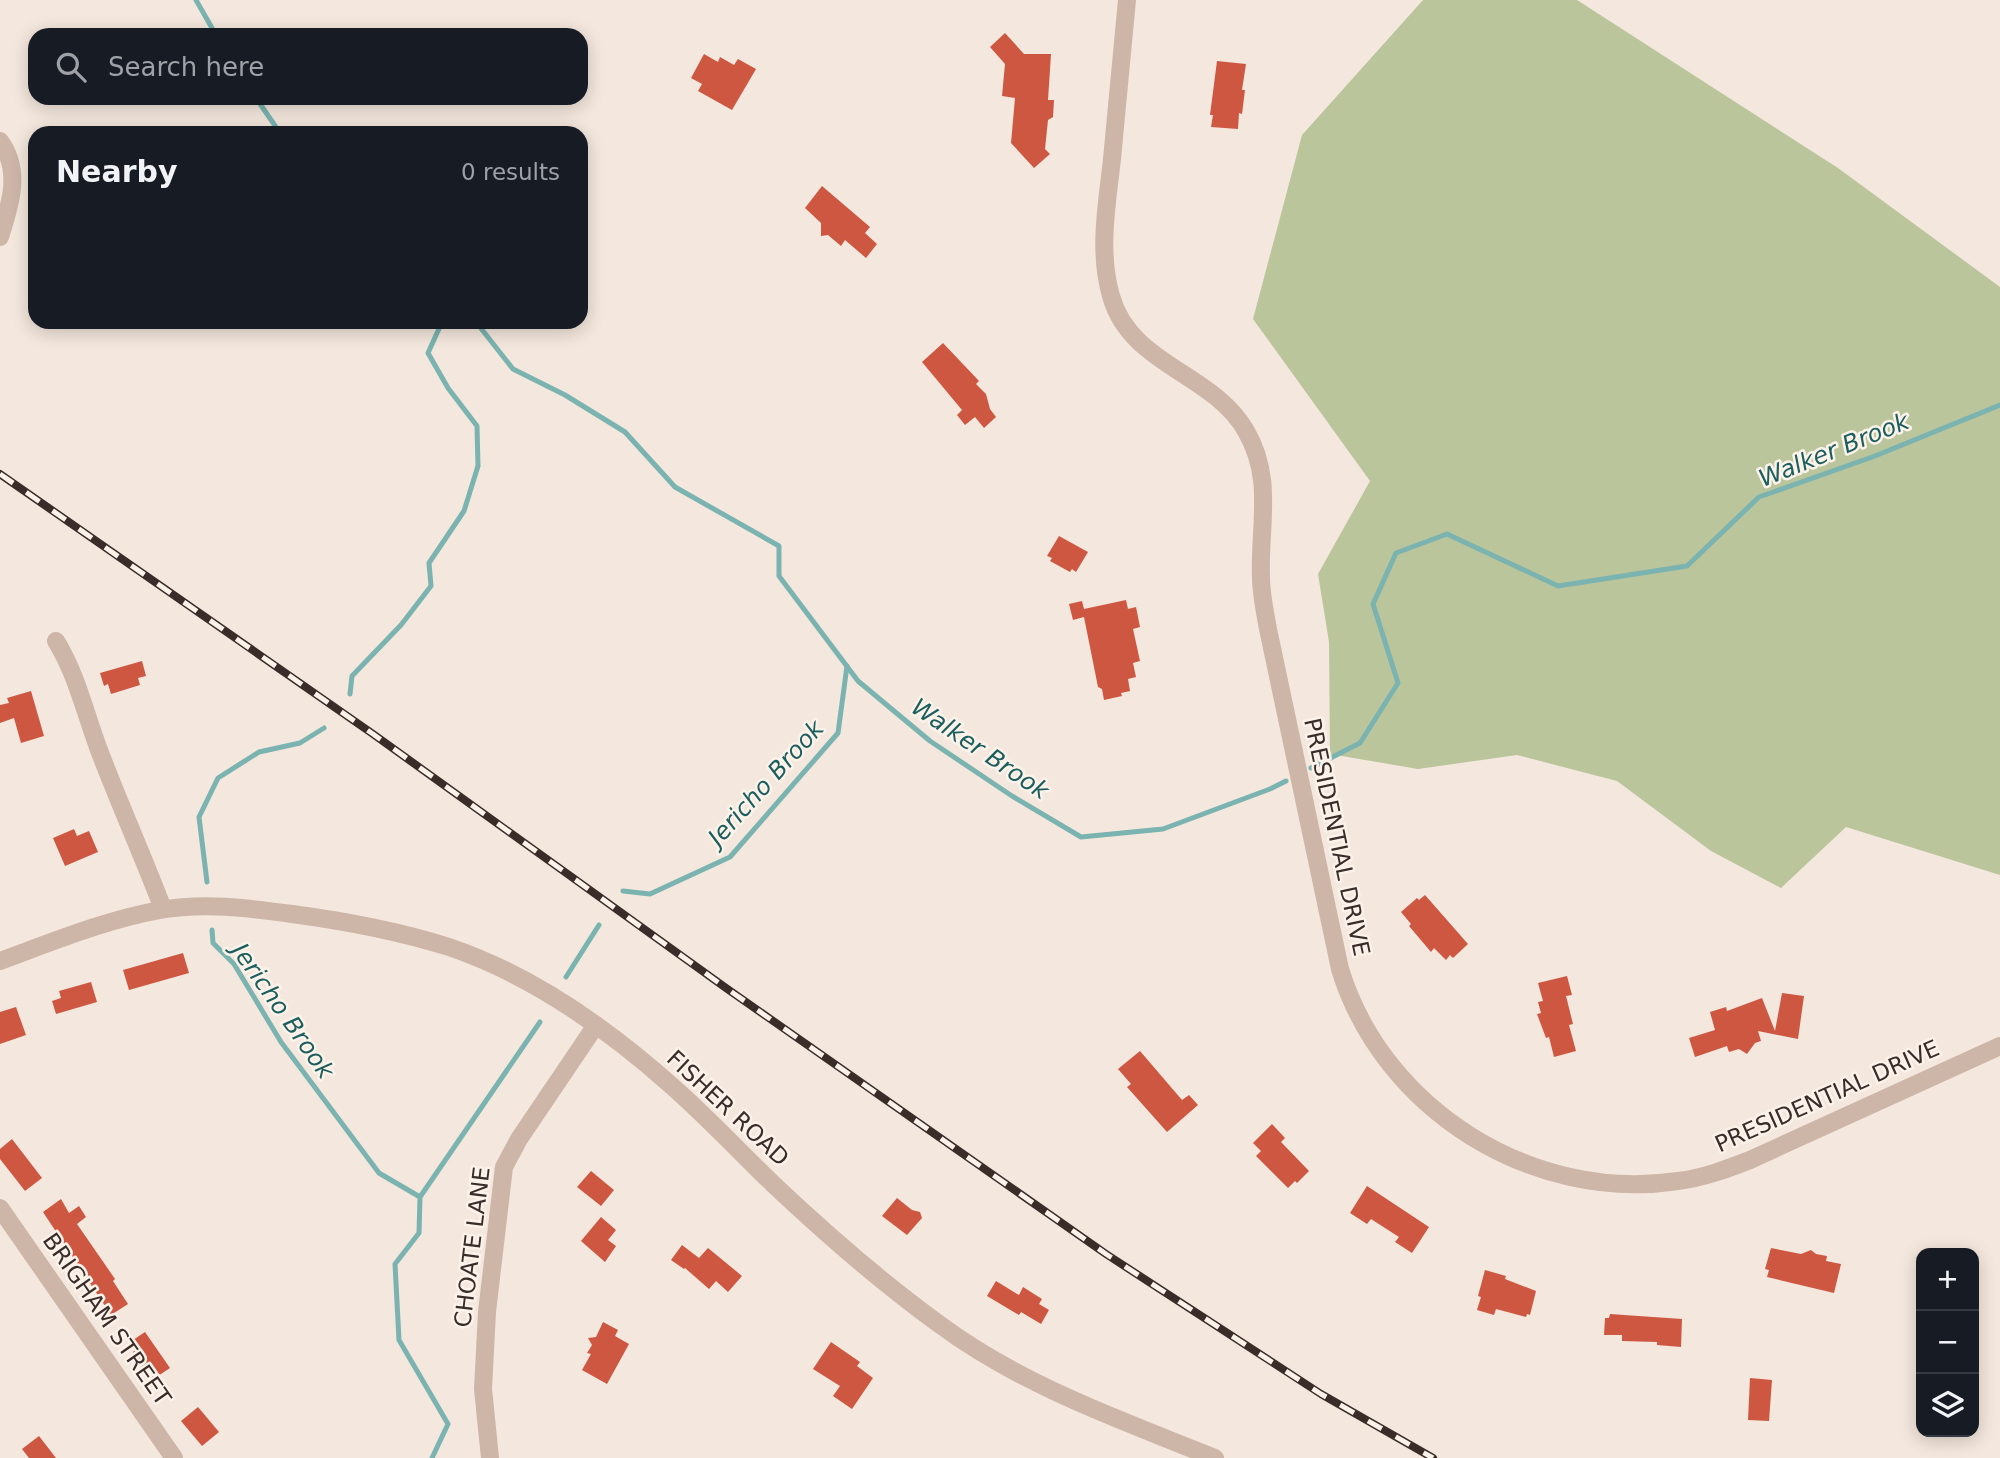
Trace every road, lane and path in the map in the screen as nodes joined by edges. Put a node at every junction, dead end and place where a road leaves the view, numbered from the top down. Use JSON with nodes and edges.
{"nodes":[{"id":1,"x":1127,"y":0,"type":"edge"},
{"id":2,"x":0,"y":141,"type":"edge"},
{"id":3,"x":0,"y":237,"type":"edge"},
{"id":4,"x":55,"y":641,"type":"dead end"},
{"id":5,"x":163,"y":909,"type":"junction"},
{"id":6,"x":0,"y":961,"type":"edge"},
{"id":7,"x":596,"y":1025,"type":"junction"},
{"id":8,"x":2000,"y":1046,"type":"edge"},
{"id":9,"x":0,"y":1208,"type":"edge"},
{"id":10,"x":174,"y":1458,"type":"edge"},
{"id":11,"x":490,"y":1458,"type":"edge"},
{"id":12,"x":1215,"y":1458,"type":"edge"}],
"edges":[{"from":1,"to":8,"type":"street","name":"PRESIDENTIAL DRIVE"},
{"from":2,"to":3,"type":"street"},
{"from":4,"to":5,"type":"street"},
{"from":5,"to":6,"type":"street","name":"FISHER ROAD"},
{"from":5,"to":7,"type":"street","name":"FISHER ROAD"},
{"from":7,"to":11,"type":"street","name":"CHOATE LANE"},
{"from":7,"to":12,"type":"street","name":"FISHER ROAD"},
{"from":9,"to":10,"type":"street","name":"BRIGHAM STREET"}]}
